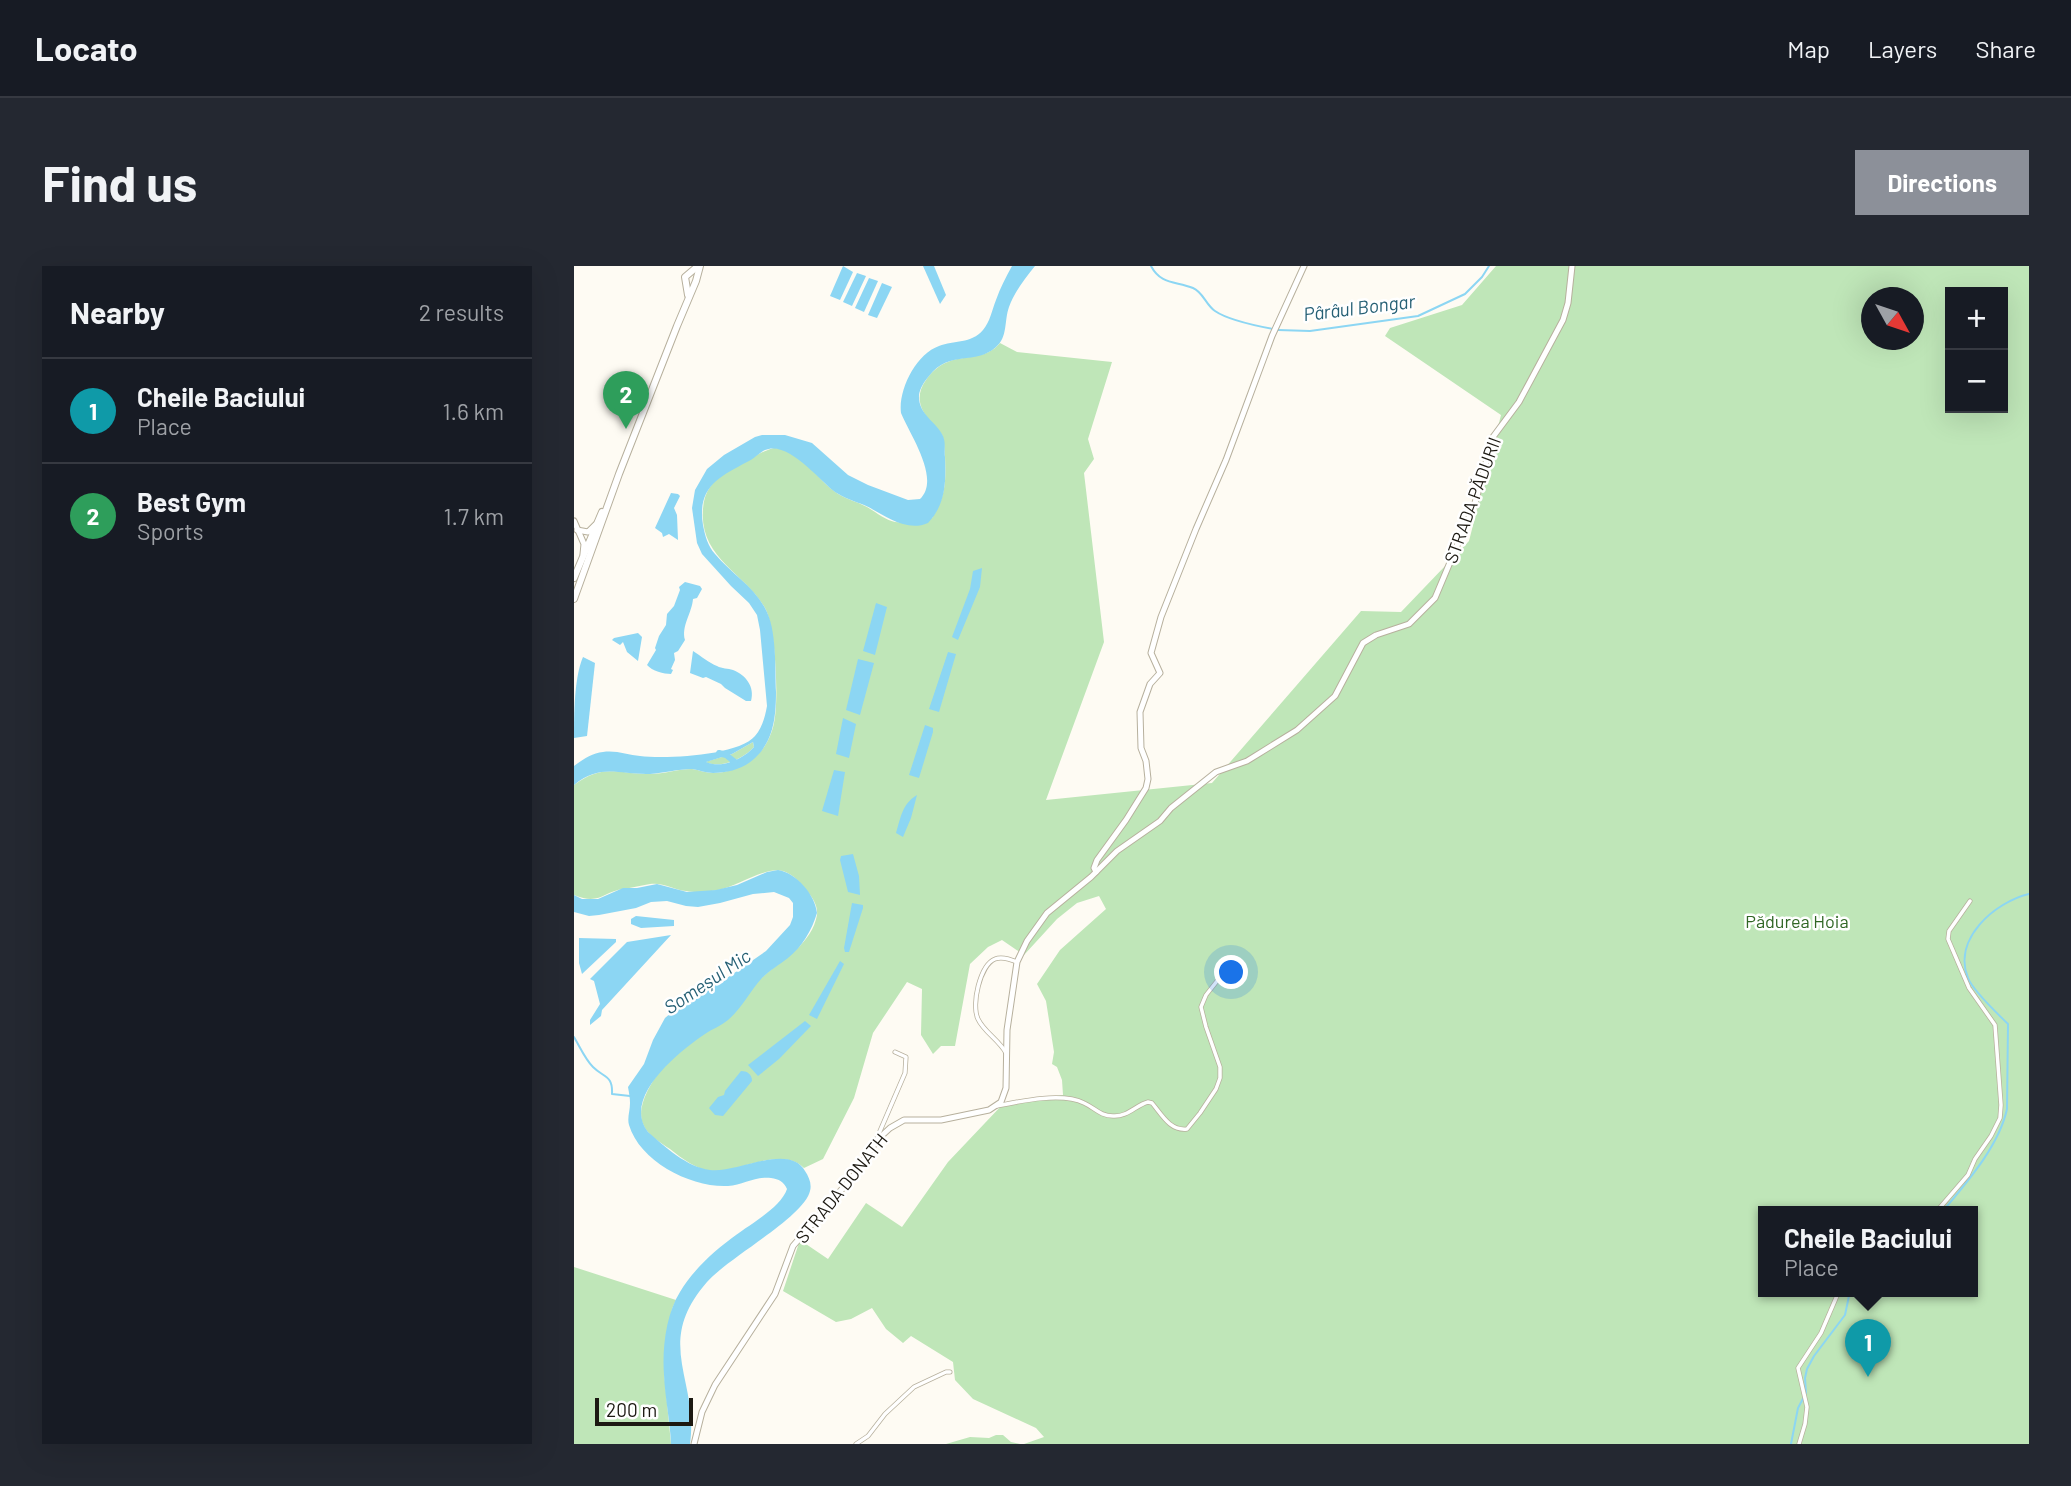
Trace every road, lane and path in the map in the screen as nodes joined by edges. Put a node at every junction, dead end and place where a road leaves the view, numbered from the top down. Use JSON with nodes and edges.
{"nodes":[{"id":1,"x":699,"y":266,"type":"edge"},
{"id":2,"x":1304,"y":266,"type":"edge"},
{"id":3,"x":1572,"y":266,"type":"edge"},
{"id":4,"x":620,"y":474,"type":"junction"},
{"id":5,"x":574,"y":521,"type":"edge"},
{"id":6,"x":597,"y":522,"type":"junction"},
{"id":7,"x":580,"y":530,"type":"junction"},
{"id":8,"x":587,"y":539,"type":"junction"},
{"id":9,"x":574,"y":578,"type":"edge"},
{"id":10,"x":574,"y":599,"type":"edge"},
{"id":11,"x":1097,"y":872,"type":"junction"},
{"id":12,"x":1969,"y":901,"type":"dead end"},
{"id":13,"x":1017,"y":962,"type":"junction"},
{"id":14,"x":1221,"y":976,"type":"dead end"},
{"id":15,"x":895,"y":1052,"type":"dead end"},
{"id":16,"x":1006,"y":1053,"type":"junction"},
{"id":17,"x":995,"y":1107,"type":"junction"},
{"id":18,"x":877,"y":1140,"type":"junction"},
{"id":19,"x":1941,"y":1206,"type":"edge"},
{"id":20,"x":1836,"y":1297,"type":"edge"},
{"id":21,"x":950,"y":1372,"type":"dead end"},
{"id":22,"x":694,"y":1444,"type":"edge"},
{"id":23,"x":856,"y":1444,"type":"edge"},
{"id":24,"x":1799,"y":1444,"type":"edge"}],
"edges":[{"from":1,"to":4,"type":"main road"},
{"from":2,"to":11,"type":"street","name":"STRADA PĂDURII"},
{"from":3,"to":11,"type":"street","name":"STRADA PĂDURII"},
{"from":4,"to":6,"type":"main road"},
{"from":4,"to":10,"type":"main road"},
{"from":5,"to":7,"type":"street"},
{"from":6,"to":7,"type":"street"},
{"from":6,"to":8,"type":"main road"},
{"from":7,"to":8,"type":"street"},
{"from":8,"to":9,"type":"main road"},
{"from":11,"to":13,"type":"street","name":"STRADA PĂDURII"},
{"from":12,"to":19,"type":"street"},
{"from":13,"to":16,"type":"street","name":"STRADA PĂDURII"},
{"from":13,"to":16,"type":"street"},
{"from":14,"to":17,"type":"street"},
{"from":15,"to":18,"type":"street"},
{"from":16,"to":17,"type":"street","name":"STRADA PĂDURII"},
{"from":17,"to":18,"type":"street","name":"STRADA DONATH"},
{"from":18,"to":22,"type":"street","name":"STRADA DONATH"},
{"from":20,"to":24,"type":"street"},
{"from":21,"to":23,"type":"street"}]}
